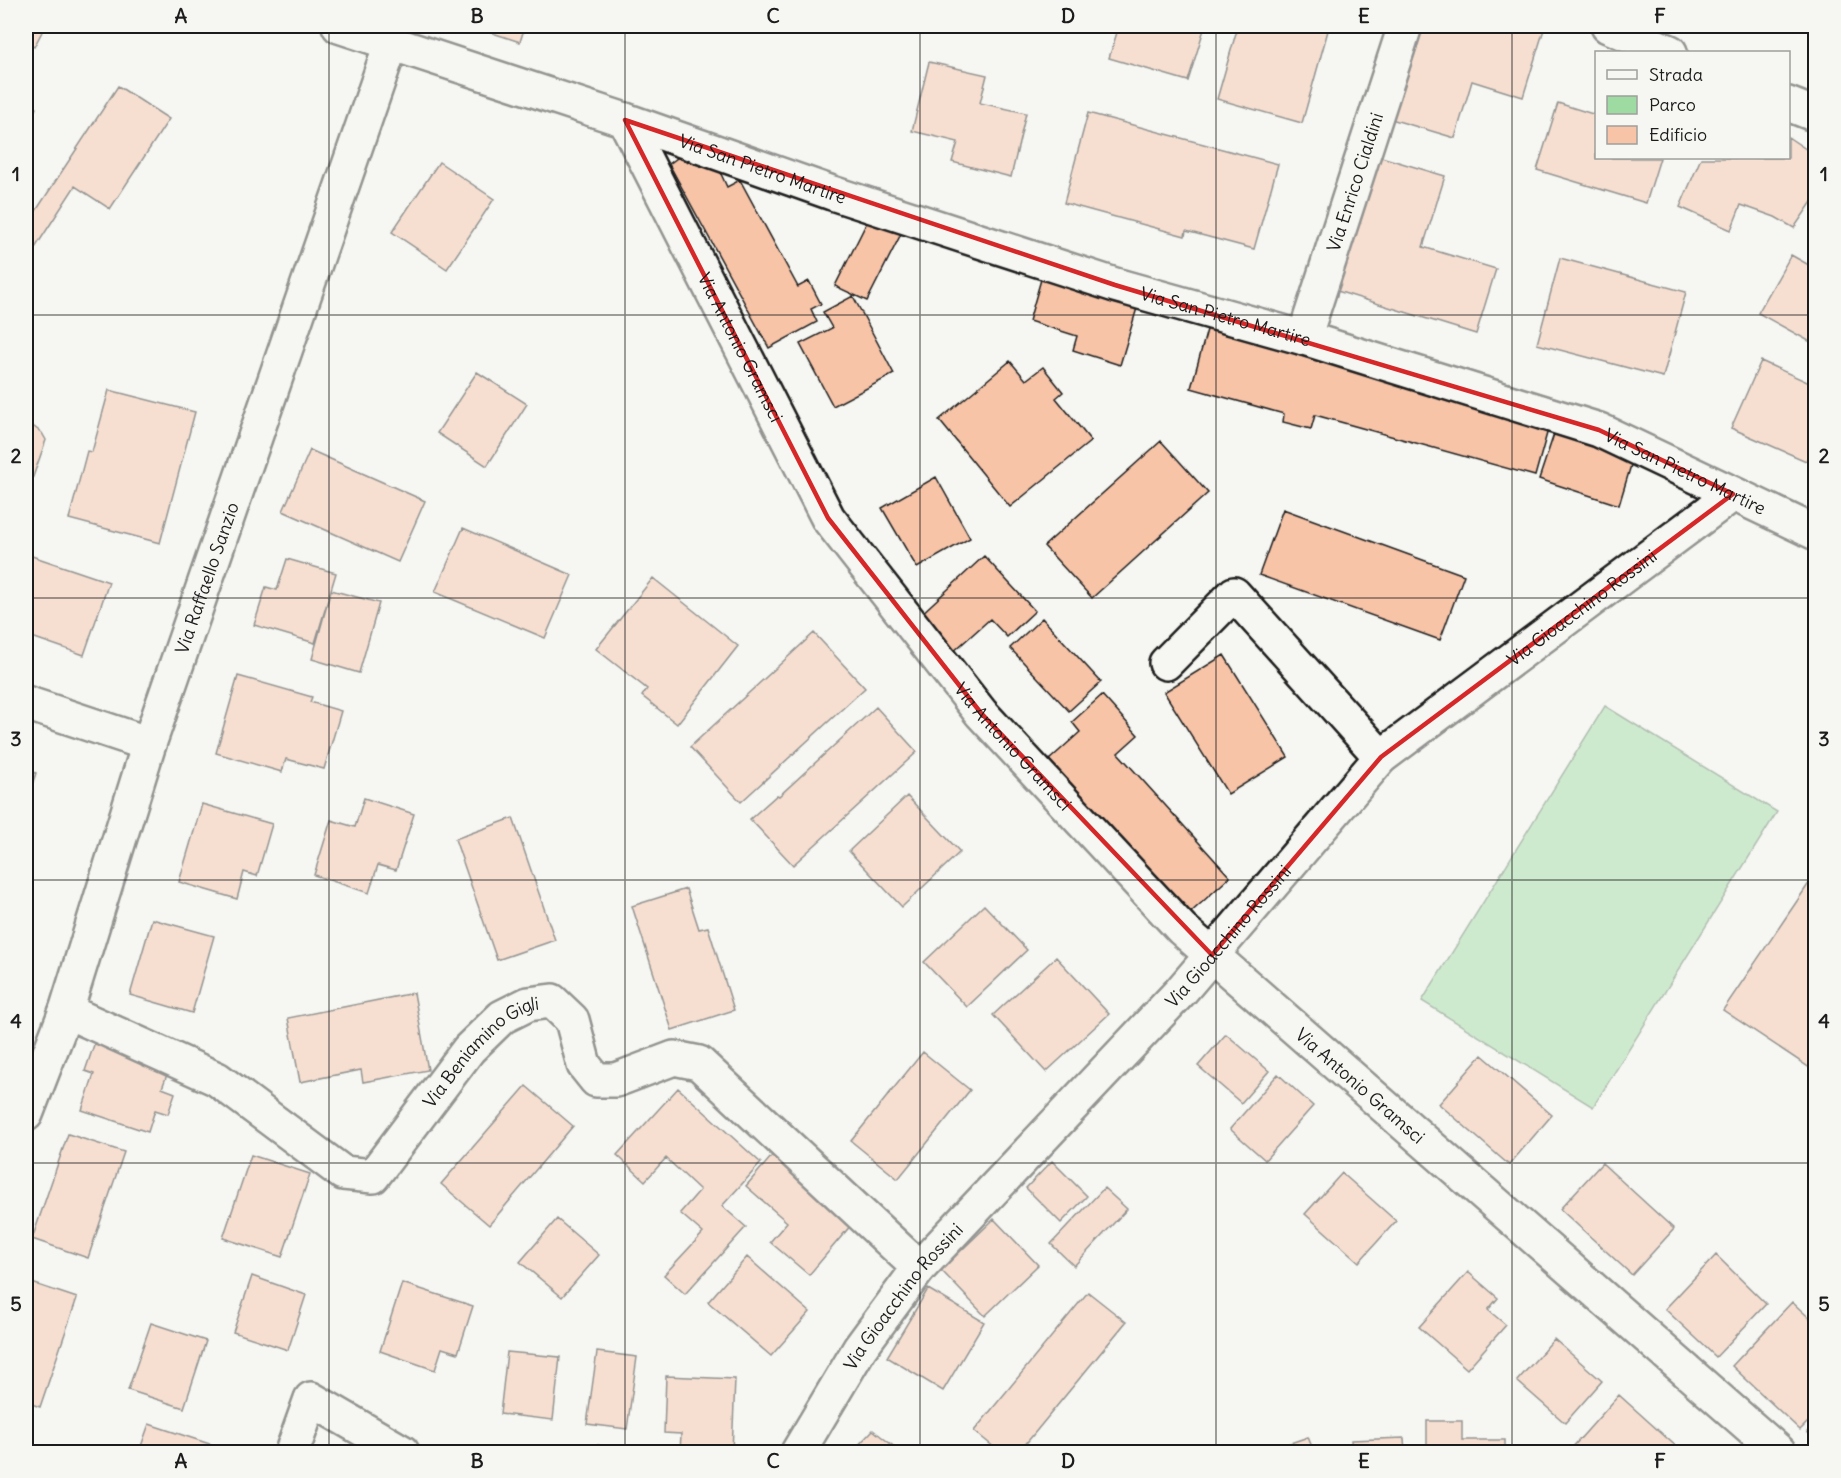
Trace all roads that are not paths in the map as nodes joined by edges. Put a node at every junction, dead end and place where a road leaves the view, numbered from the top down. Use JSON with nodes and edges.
{"nodes":[{"id":1,"x":339,"y":26,"type":"edge"},
{"id":2,"x":1405,"y":26,"type":"edge"},
{"id":3,"x":1608,"y":26,"type":"edge"},
{"id":4,"x":391,"y":44,"type":"junction"},
{"id":5,"x":1668,"y":51,"type":"edge"},
{"id":6,"x":1790,"y":105,"type":"edge"},
{"id":7,"x":1815,"y":116,"type":"edge"},
{"id":8,"x":625,"y":120,"type":"junction"},
{"id":9,"x":1304,"y":338,"type":"junction"},
{"id":10,"x":1732,"y":494,"type":"junction"},
{"id":11,"x":1815,"y":533,"type":"edge"},
{"id":12,"x":1166,"y":663,"type":"dead end"},
{"id":13,"x":26,"y":703,"type":"edge"},
{"id":14,"x":149,"y":744,"type":"junction"},
{"id":15,"x":1381,"y":758,"type":"junction"},
{"id":16,"x":1212,"y":955,"type":"junction"},
{"id":17,"x":66,"y":1011,"type":"junction"},
{"id":18,"x":26,"y":1114,"type":"edge"},
{"id":19,"x":919,"y":1268,"type":"junction"},
{"id":20,"x":292,"y":1452,"type":"edge"},
{"id":21,"x":402,"y":1452,"type":"edge"},
{"id":22,"x":798,"y":1452,"type":"edge"},
{"id":23,"x":1779,"y":1452,"type":"edge"}],
"edges":[{"from":1,"to":4,"type":"street"},
{"from":2,"to":9,"type":"street","name":"Via Enrico Cialdini"},
{"from":3,"to":5,"type":"street"},
{"from":4,"to":8,"type":"street"},
{"from":4,"to":14,"type":"street","name":"Via Raffaello Sanzio"},
{"from":6,"to":7,"type":"street"},
{"from":8,"to":9,"type":"street","name":"Via San Pietro Martire"},
{"from":8,"to":16,"type":"street","name":"Via Antonio Gramsci"},
{"from":9,"to":10,"type":"street","name":"Via San Pietro Martire"},
{"from":10,"to":11,"type":"street","name":"Via San Pietro Martire"},
{"from":10,"to":15,"type":"street","name":"Via Gioacchino Rossini"},
{"from":12,"to":15,"type":"street"},
{"from":13,"to":14,"type":"street"},
{"from":14,"to":17,"type":"street","name":"Via Raffaello Sanzio"},
{"from":15,"to":16,"type":"street","name":"Via Gioacchino Rossini"},
{"from":16,"to":19,"type":"street","name":"Via Gioacchino Rossini"},
{"from":16,"to":23,"type":"street","name":"Via Antonio Gramsci"},
{"from":17,"to":18,"type":"street","name":"Via Raffaello Sanzio"},
{"from":17,"to":19,"type":"street","name":"Via Beniamino Gigli"},
{"from":19,"to":22,"type":"street","name":"Via Gioacchino Rossini"},
{"from":20,"to":21,"type":"street"}]}
